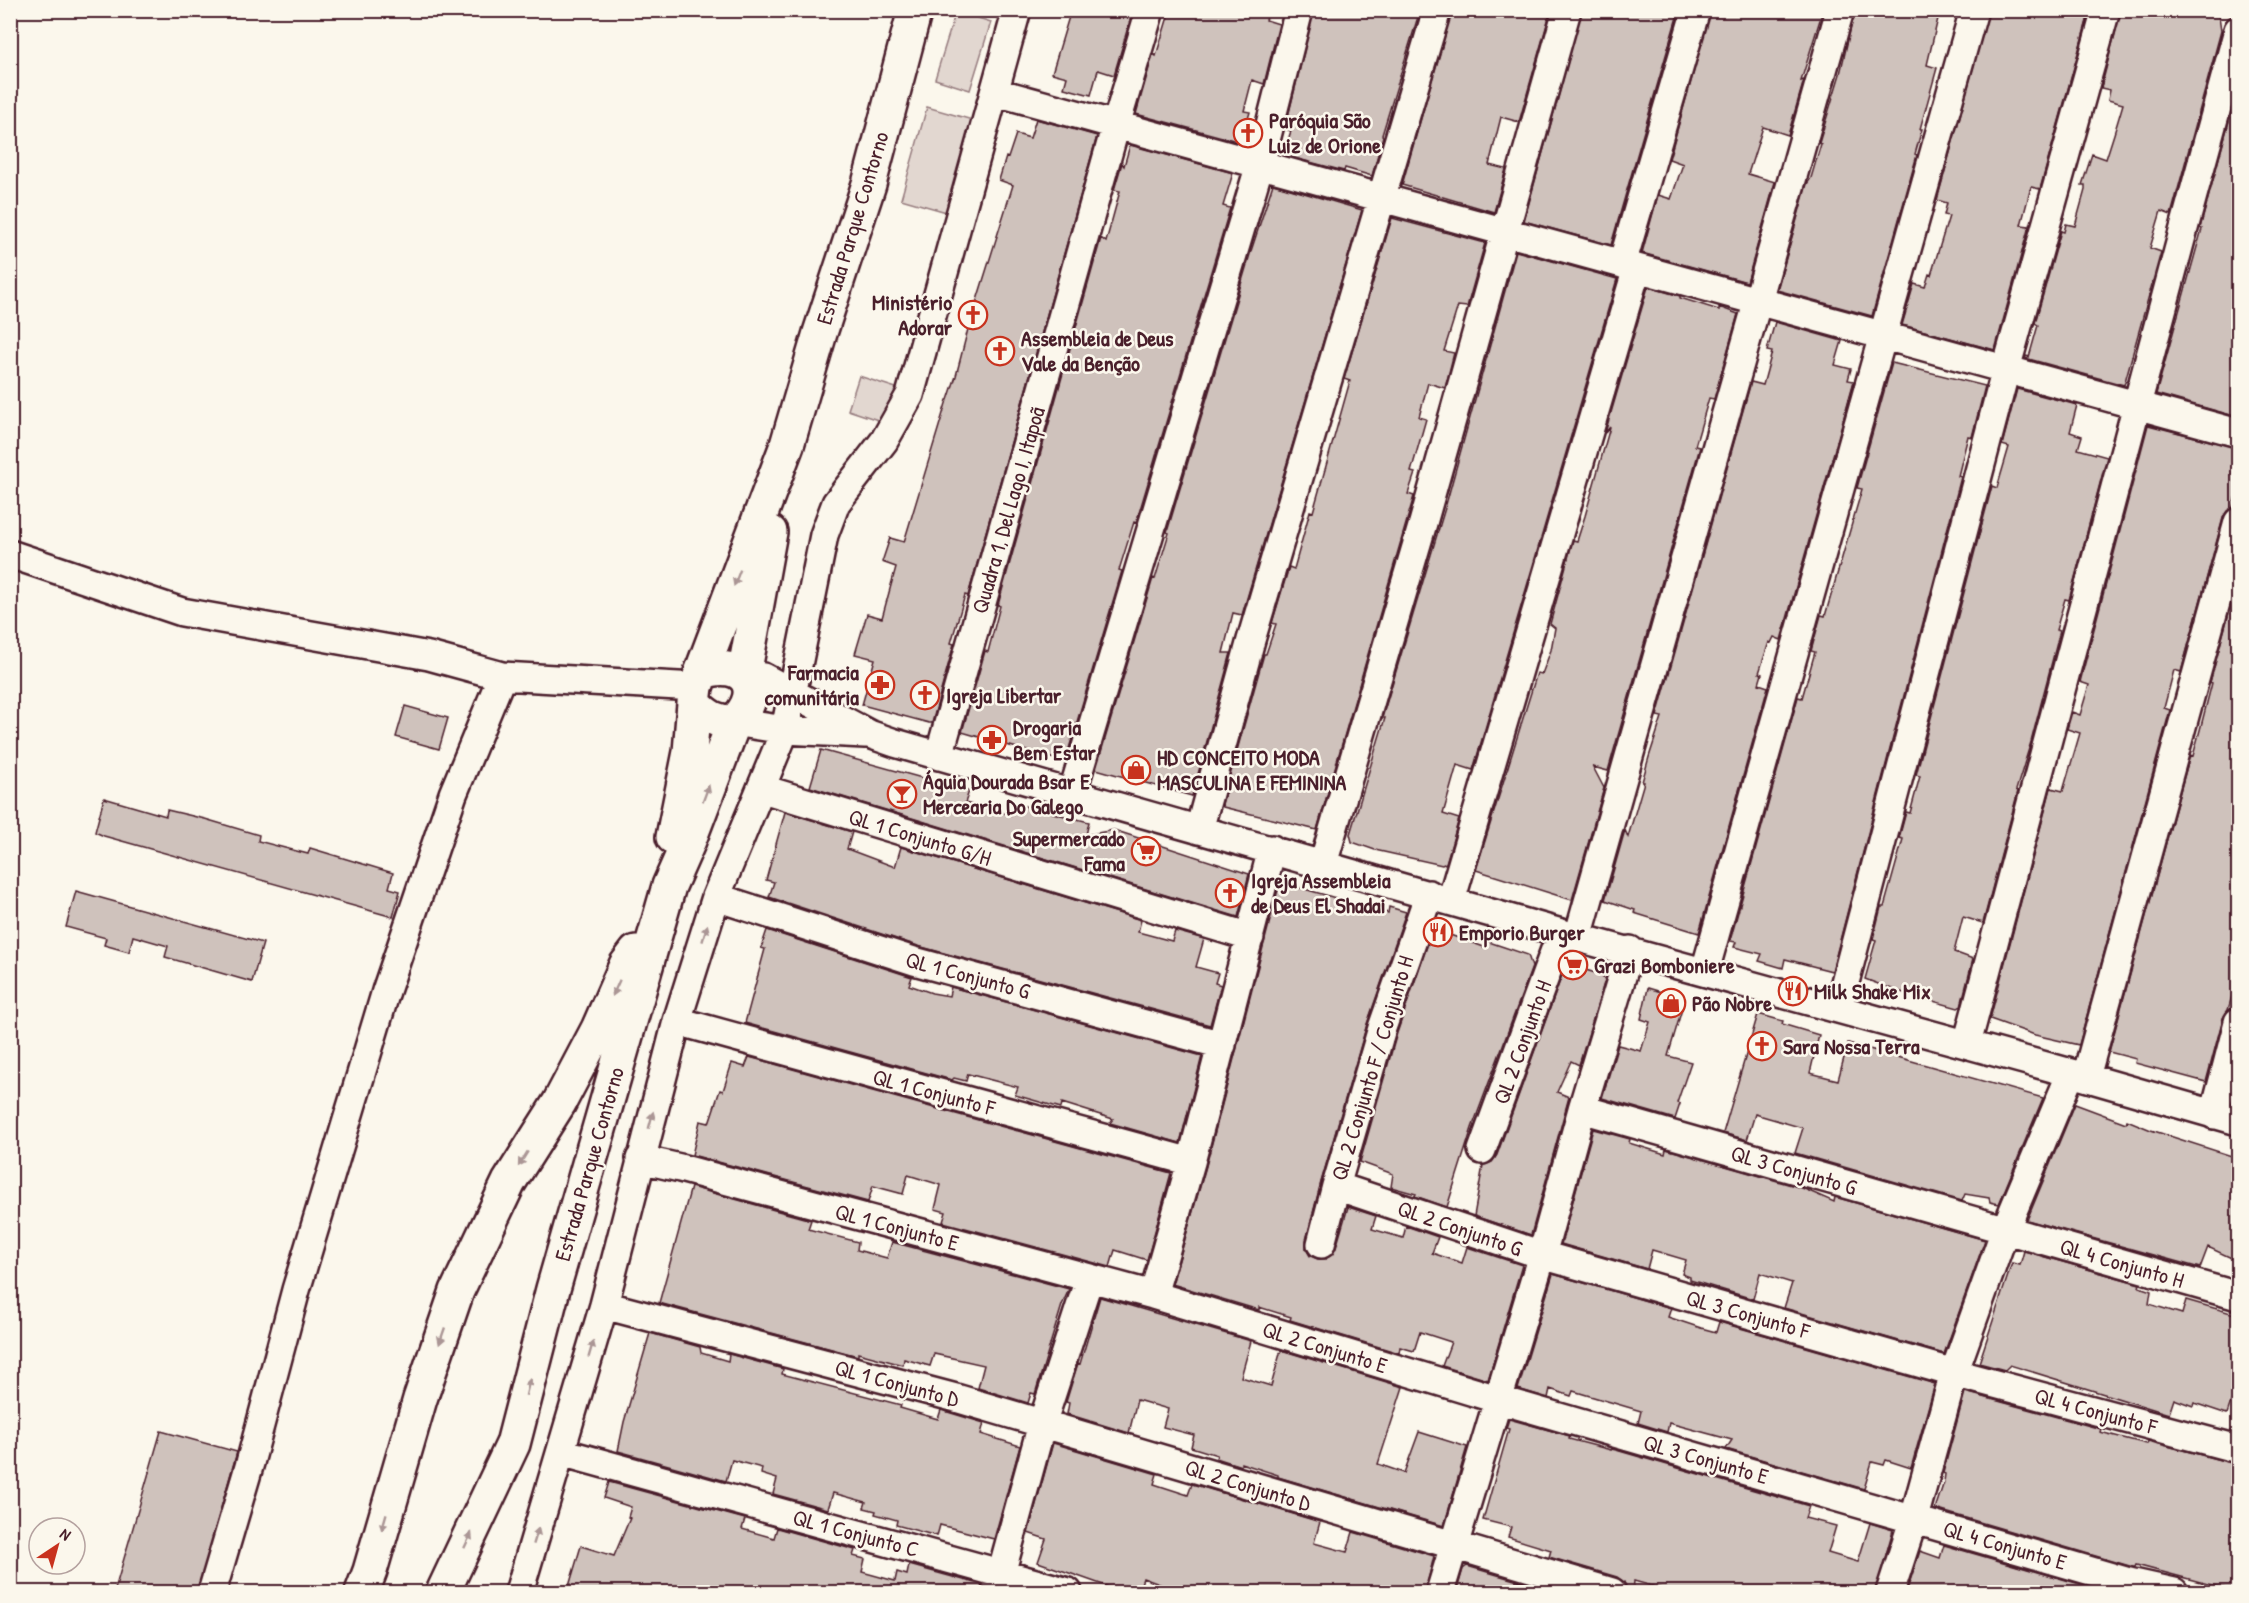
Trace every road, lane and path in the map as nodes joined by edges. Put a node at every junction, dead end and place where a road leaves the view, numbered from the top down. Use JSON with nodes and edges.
{"nodes":[{"id":1,"x":915,"y":10,"type":"edge"},
{"id":2,"x":1017,"y":10,"type":"edge"},
{"id":3,"x":1150,"y":10,"type":"edge"},
{"id":4,"x":1299,"y":10,"type":"edge"},
{"id":5,"x":1437,"y":10,"type":"edge"},
{"id":6,"x":1567,"y":10,"type":"edge"},
{"id":7,"x":1696,"y":10,"type":"edge"},
{"id":8,"x":1840,"y":10,"type":"edge"},
{"id":9,"x":1974,"y":10,"type":"edge"},
{"id":10,"x":2106,"y":10,"type":"edge"},
{"id":11,"x":2238,"y":30,"type":"edge"},
{"id":12,"x":996,"y":92,"type":"junction"},
{"id":13,"x":1116,"y":125,"type":"junction"},
{"id":14,"x":1260,"y":164,"type":"junction"},
{"id":15,"x":1382,"y":198,"type":"junction"},
{"id":16,"x":1504,"y":232,"type":"junction"},
{"id":17,"x":1629,"y":266,"type":"junction"},
{"id":18,"x":1759,"y":301,"type":"junction"},
{"id":19,"x":1882,"y":335,"type":"junction"},
{"id":20,"x":2006,"y":369,"type":"junction"},
{"id":21,"x":2136,"y":405,"type":"junction"},
{"id":22,"x":2238,"y":433,"type":"edge"},
{"id":23,"x":787,"y":445,"type":"junction"},
{"id":24,"x":2238,"y":522,"type":"edge"},
{"id":25,"x":10,"y":554,"type":"edge"},
{"id":26,"x":502,"y":675,"type":"junction"},
{"id":27,"x":744,"y":675,"type":"junction"},
{"id":28,"x":697,"y":688,"type":"junction"},
{"id":29,"x":794,"y":693,"type":"junction"},
{"id":30,"x":734,"y":722,"type":"junction"},
{"id":31,"x":785,"y":730,"type":"junction"},
{"id":32,"x":869,"y":734,"type":"junction"},
{"id":33,"x":939,"y":756,"type":"junction"},
{"id":34,"x":763,"y":789,"type":"junction"},
{"id":35,"x":1072,"y":794,"type":"junction"},
{"id":36,"x":1199,"y":830,"type":"junction"},
{"id":37,"x":1272,"y":849,"type":"junction"},
{"id":38,"x":1323,"y":864,"type":"junction"},
{"id":39,"x":669,"y":886,"type":"junction"},
{"id":40,"x":716,"y":897,"type":"junction"},
{"id":41,"x":1440,"y":897,"type":"junction"},
{"id":42,"x":659,"y":922,"type":"junction"},
{"id":43,"x":1570,"y":935,"type":"junction"},
{"id":44,"x":1250,"y":937,"type":"junction"},
{"id":45,"x":1630,"y":951,"type":"junction"},
{"id":46,"x":1705,"y":971,"type":"junction"},
{"id":47,"x":1838,"y":1009,"type":"junction"},
{"id":48,"x":677,"y":1021,"type":"junction"},
{"id":49,"x":2238,"y":1022,"type":"edge"},
{"id":50,"x":1967,"y":1044,"type":"junction"},
{"id":51,"x":1222,"y":1045,"type":"junction"},
{"id":52,"x":2079,"y":1075,"type":"junction"},
{"id":53,"x":1582,"y":1109,"type":"junction"},
{"id":54,"x":2226,"y":1118,"type":"edge"},
{"id":55,"x":1482,"y":1150,"type":"dead end"},
{"id":56,"x":640,"y":1159,"type":"junction"},
{"id":57,"x":1191,"y":1162,"type":"junction"},
{"id":58,"x":1336,"y":1186,"type":"junction"},
{"id":59,"x":2005,"y":1230,"type":"junction"},
{"id":60,"x":1321,"y":1244,"type":"dead end"},
{"id":61,"x":1542,"y":1255,"type":"junction"},
{"id":62,"x":1089,"y":1279,"type":"junction"},
{"id":63,"x":1153,"y":1295,"type":"junction"},
{"id":64,"x":2238,"y":1296,"type":"edge"},
{"id":65,"x":604,"y":1305,"type":"junction"},
{"id":66,"x":1954,"y":1373,"type":"junction"},
{"id":67,"x":1497,"y":1400,"type":"junction"},
{"id":68,"x":1042,"y":1424,"type":"junction"},
{"id":69,"x":2238,"y":1449,"type":"edge"},
{"id":70,"x":561,"y":1452,"type":"junction"},
{"id":71,"x":1914,"y":1518,"type":"junction"},
{"id":72,"x":1454,"y":1547,"type":"junction"},
{"id":73,"x":999,"y":1583,"type":"edge"},
{"id":74,"x":2128,"y":1587,"type":"edge"},
{"id":75,"x":212,"y":1593,"type":"edge"},
{"id":76,"x":362,"y":1593,"type":"edge"},
{"id":77,"x":443,"y":1593,"type":"edge"},
{"id":78,"x":519,"y":1593,"type":"edge"},
{"id":79,"x":1068,"y":1593,"type":"edge"},
{"id":80,"x":1440,"y":1593,"type":"edge"},
{"id":81,"x":1612,"y":1593,"type":"edge"},
{"id":82,"x":1890,"y":1593,"type":"edge"},
{"id":83,"x":2174,"y":1593,"type":"edge"}],
"edges":[{"from":1,"to":23,"type":"main road","name":"Estrada Parque Contorno"},
{"from":2,"to":12,"type":"street"},
{"from":3,"to":13,"type":"street","name":"Quadra 1, Del Lago I, Itapoã"},
{"from":4,"to":14,"type":"street"},
{"from":5,"to":15,"type":"street"},
{"from":6,"to":16,"type":"street"},
{"from":7,"to":17,"type":"street","name":"QL 2 Conjunto F / Conjunto H"},
{"from":8,"to":18,"type":"street","name":"QL 2 Conjunto H"},
{"from":9,"to":19,"type":"street"},
{"from":10,"to":20,"type":"street"},
{"from":11,"to":21,"type":"street"},
{"from":12,"to":13,"type":"street"},
{"from":12,"to":29,"type":"street"},
{"from":13,"to":14,"type":"street"},
{"from":13,"to":33,"type":"street","name":"Quadra 1, Del Lago I, Itapoã"},
{"from":14,"to":15,"type":"street"},
{"from":14,"to":35,"type":"street"},
{"from":15,"to":16,"type":"street"},
{"from":15,"to":36,"type":"street"},
{"from":16,"to":17,"type":"street"},
{"from":16,"to":38,"type":"street"},
{"from":17,"to":18,"type":"street"},
{"from":17,"to":41,"type":"street","name":"QL 2 Conjunto F / Conjunto H"},
{"from":18,"to":19,"type":"street"},
{"from":18,"to":43,"type":"street","name":"QL 2 Conjunto H"},
{"from":19,"to":20,"type":"street"},
{"from":19,"to":46,"type":"street"},
{"from":20,"to":21,"type":"street"},
{"from":20,"to":47,"type":"street"},
{"from":21,"to":22,"type":"street"},
{"from":21,"to":50,"type":"street"},
{"from":23,"to":27,"type":"main road","name":"Estrada Parque Contorno"},
{"from":23,"to":28,"type":"main road","name":"Estrada Parque Contorno","one_way":true},
{"from":24,"to":52,"type":"street"},
{"from":25,"to":26,"type":"street"},
{"from":26,"to":28,"type":"street"},
{"from":26,"to":75,"type":"street"},
{"from":27,"to":28,"type":"main road"},
{"from":27,"to":29,"type":"street"},
{"from":27,"to":30,"type":"main road"},
{"from":28,"to":30,"type":"main road"},
{"from":28,"to":39,"type":"main road","name":"Estrada Parque Contorno"},
{"from":29,"to":31,"type":"street"},
{"from":29,"to":32,"type":"street"},
{"from":30,"to":31,"type":"street"},
{"from":39,"to":30,"type":"main road","name":"Estrada Parque Contorno","one_way":true},
{"from":31,"to":32,"type":"street"},
{"from":31,"to":34,"type":"street"},
{"from":32,"to":33,"type":"street"},
{"from":33,"to":35,"type":"street"},
{"from":34,"to":40,"type":"street"},
{"from":34,"to":44,"type":"street","name":"QL 1 Conjunto G/H"},
{"from":35,"to":36,"type":"street"},
{"from":36,"to":37,"type":"street"},
{"from":37,"to":38,"type":"street"},
{"from":37,"to":44,"type":"street"},
{"from":38,"to":41,"type":"street"},
{"from":39,"to":42,"type":"main road","name":"Estrada Parque Contorno"},
{"from":48,"to":40,"type":"street","one_way":true},
{"from":40,"to":51,"type":"street","name":"QL 1 Conjunto G"},
{"from":41,"to":43,"type":"street"},
{"from":41,"to":58,"type":"street","name":"QL 2 Conjunto F / Conjunto H"},
{"from":42,"to":76,"type":"main road","one_way":true},
{"from":77,"to":42,"type":"main road","name":"Estrada Parque Contorno","one_way":true},
{"from":43,"to":45,"type":"street"},
{"from":43,"to":55,"type":"street","name":"QL 2 Conjunto H"},
{"from":44,"to":51,"type":"street"},
{"from":45,"to":46,"type":"street"},
{"from":45,"to":53,"type":"street"},
{"from":46,"to":47,"type":"street"},
{"from":47,"to":50,"type":"street"},
{"from":56,"to":48,"type":"street","one_way":true},
{"from":48,"to":57,"type":"street","name":"QL 1 Conjunto F"},
{"from":49,"to":54,"type":"street"},
{"from":50,"to":52,"type":"street"},
{"from":51,"to":57,"type":"street"},
{"from":52,"to":54,"type":"street"},
{"from":52,"to":59,"type":"street"},
{"from":53,"to":59,"type":"street","name":"QL 3 Conjunto G"},
{"from":53,"to":61,"type":"street","name":"QL 2 Conjunto G"},
{"from":56,"to":62,"type":"street","name":"QL 1 Conjunto E"},
{"from":56,"to":65,"type":"street"},
{"from":57,"to":63,"type":"street"},
{"from":58,"to":60,"type":"street","name":"QL 2 Conjunto F / Conjunto H"},
{"from":58,"to":61,"type":"street","name":"QL 2 Conjunto G"},
{"from":59,"to":64,"type":"street","name":"QL 4 Conjunto H"},
{"from":59,"to":66,"type":"street"},
{"from":61,"to":66,"type":"street","name":"QL 3 Conjunto F"},
{"from":61,"to":67,"type":"street"},
{"from":62,"to":63,"type":"street","name":"QL 1 Conjunto E"},
{"from":62,"to":68,"type":"street"},
{"from":63,"to":67,"type":"street","name":"QL 2 Conjunto E"},
{"from":65,"to":68,"type":"street","name":"QL 1 Conjunto D"},
{"from":70,"to":65,"type":"street","one_way":true},
{"from":66,"to":69,"type":"street","name":"QL 4 Conjunto F"},
{"from":66,"to":71,"type":"street"},
{"from":67,"to":71,"type":"street","name":"QL 3 Conjunto E"},
{"from":67,"to":72,"type":"street"},
{"from":68,"to":72,"type":"street","name":"QL 2 Conjunto D"},
{"from":68,"to":73,"type":"street"},
{"from":70,"to":73,"type":"street","name":"QL 1 Conjunto C"},
{"from":78,"to":70,"type":"street","one_way":true},
{"from":71,"to":74,"type":"street","name":"QL 4 Conjunto E"},
{"from":71,"to":82,"type":"street"},
{"from":72,"to":80,"type":"street"},
{"from":72,"to":81,"type":"street","name":"QL 2 Conjunto D"},
{"from":73,"to":79,"type":"street","name":"QL 1 Conjunto C"},
{"from":74,"to":83,"type":"street","name":"QL 4 Conjunto E"}]}
